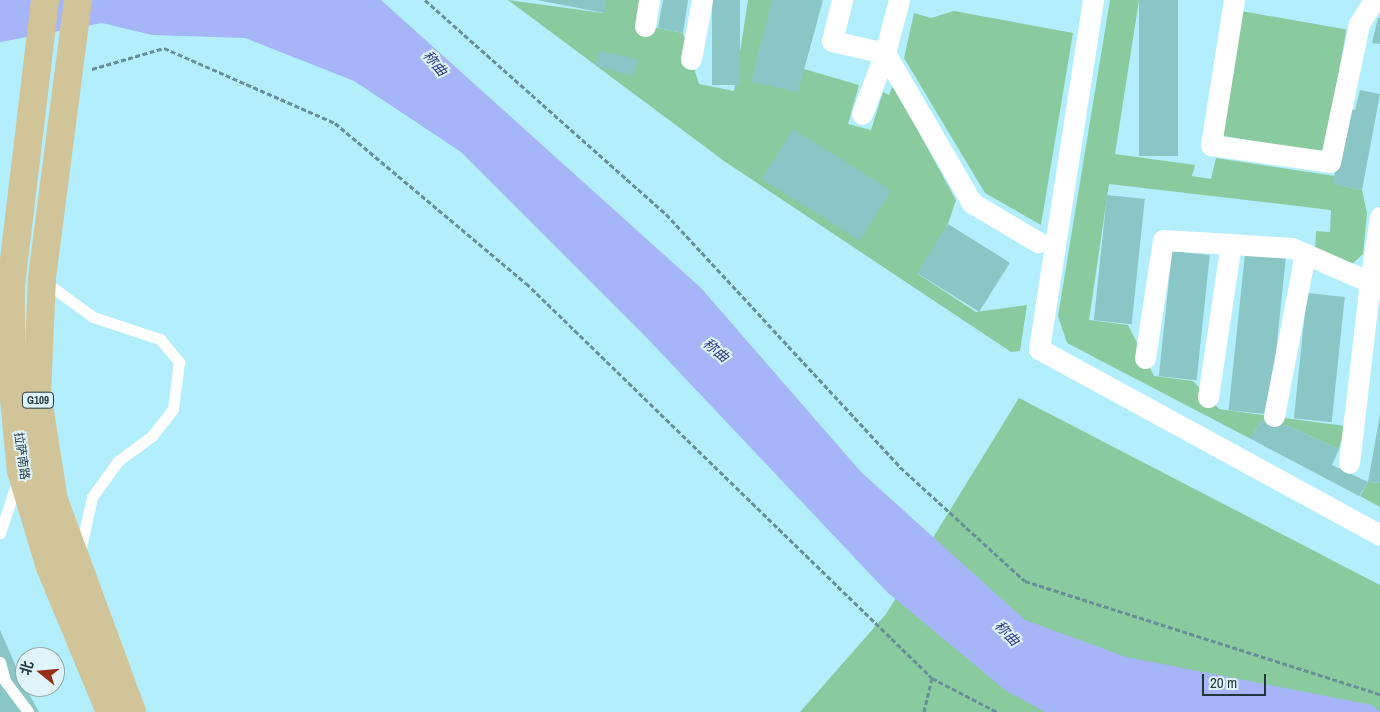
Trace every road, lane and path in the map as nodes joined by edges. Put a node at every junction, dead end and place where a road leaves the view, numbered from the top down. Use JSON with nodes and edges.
{"nodes":[{"id":1,"x":46,"y":0,"type":"edge"},
{"id":2,"x":78,"y":0,"type":"edge"},
{"id":3,"x":425,"y":0,"type":"edge"},
{"id":4,"x":650,"y":0,"type":"edge"},
{"id":5,"x":702,"y":0,"type":"edge"},
{"id":6,"x":842,"y":0,"type":"edge"},
{"id":7,"x":900,"y":0,"type":"edge"},
{"id":8,"x":1093,"y":0,"type":"edge"},
{"id":9,"x":1234,"y":0,"type":"edge"},
{"id":10,"x":1374,"y":0,"type":"edge"},
{"id":11,"x":644,"y":26,"type":"dead end"},
{"id":12,"x":885,"y":53,"type":"junction"},
{"id":13,"x":691,"y":59,"type":"dead end"},
{"id":14,"x":70,"y":75,"type":"junction"},
{"id":15,"x":862,"y":114,"type":"dead end"},
{"id":16,"x":1380,"y":217,"type":"edge"},
{"id":17,"x":1038,"y":242,"type":"dead end"},
{"id":18,"x":1231,"y":244,"type":"junction"},
{"id":19,"x":1305,"y":254,"type":"junction"},
{"id":20,"x":42,"y":279,"type":"junction"},
{"id":21,"x":1375,"y":285,"type":"edge"},
{"id":22,"x":1145,"y":358,"type":"dead end"},
{"id":23,"x":1208,"y":396,"type":"dead end"},
{"id":24,"x":1274,"y":416,"type":"dead end"},
{"id":25,"x":1349,"y":463,"type":"dead end"},
{"id":26,"x":21,"y":470,"type":"junction"},
{"id":27,"x":0,"y":533,"type":"edge"},
{"id":28,"x":1380,"y":535,"type":"edge"},
{"id":29,"x":76,"y":566,"type":"junction"},
{"id":30,"x":0,"y":662,"type":"edge"},
{"id":31,"x":932,"y":678,"type":"junction"},
{"id":32,"x":1380,"y":694,"type":"edge"},
{"id":33,"x":28,"y":712,"type":"edge"},
{"id":34,"x":110,"y":712,"type":"edge"},
{"id":35,"x":132,"y":712,"type":"edge"},
{"id":36,"x":924,"y":712,"type":"edge"},
{"id":37,"x":997,"y":712,"type":"edge"}],
"edges":[{"from":1,"to":26,"type":"main road","name":"拉萨南路"},
{"from":2,"to":14,"type":"main road","name":"拉萨南路"},
{"from":3,"to":32,"type":"path"},
{"from":4,"to":11,"type":"street"},
{"from":5,"to":13,"type":"street"},
{"from":6,"to":12,"type":"street"},
{"from":7,"to":12,"type":"street"},
{"from":8,"to":28,"type":"street"},
{"from":9,"to":10,"type":"street"},
{"from":12,"to":15,"type":"street"},
{"from":12,"to":17,"type":"street"},
{"from":14,"to":20,"type":"main road","name":"拉萨南路","number":"G109"},
{"from":14,"to":31,"type":"path"},
{"from":16,"to":21,"type":"street"},
{"from":18,"to":19,"type":"street"},
{"from":18,"to":22,"type":"street"},
{"from":18,"to":23,"type":"street"},
{"from":19,"to":21,"type":"street"},
{"from":19,"to":24,"type":"street"},
{"from":20,"to":29,"type":"main road","name":"拉萨南路","number":"G109"},
{"from":20,"to":29,"type":"lane"},
{"from":21,"to":25,"type":"street"},
{"from":26,"to":27,"type":"lane"},
{"from":26,"to":34,"type":"main road","name":"拉萨南路"},
{"from":29,"to":35,"type":"main road","name":"拉萨南路","number":"G109"},
{"from":30,"to":33,"type":"lane"},
{"from":31,"to":36,"type":"path"},
{"from":31,"to":37,"type":"path"}]}
